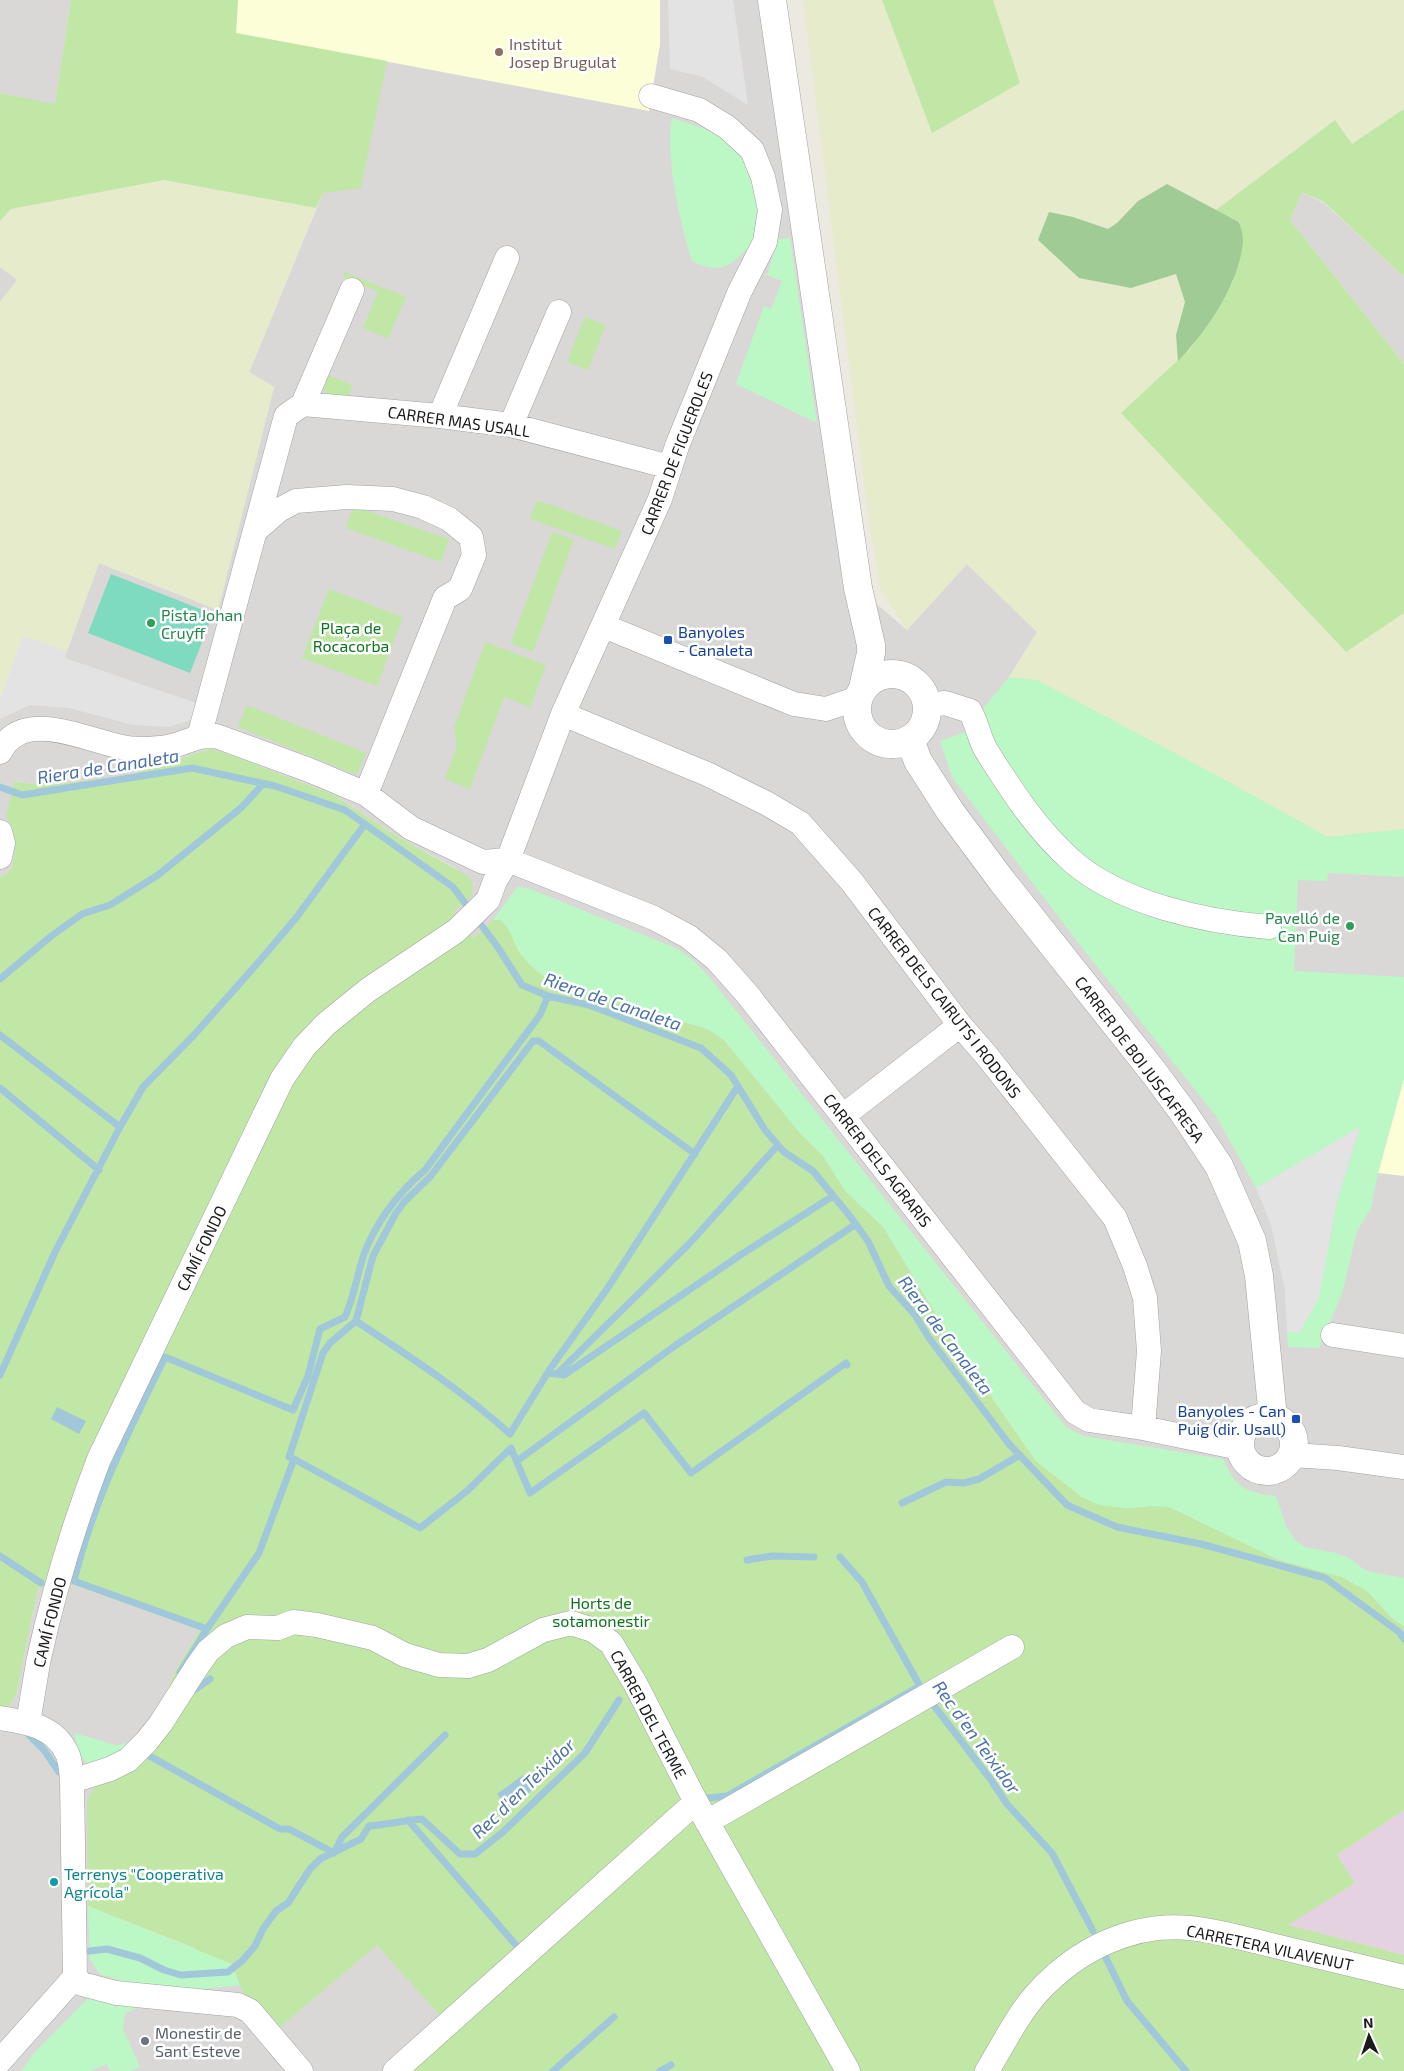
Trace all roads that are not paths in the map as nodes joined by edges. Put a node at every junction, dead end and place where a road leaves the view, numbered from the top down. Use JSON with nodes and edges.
{"nodes":[{"id":1,"x":772,"y":0,"type":"edge"},
{"id":2,"x":652,"y":96,"type":"dead end"},
{"id":3,"x":507,"y":258,"type":"dead end"},
{"id":4,"x":352,"y":290,"type":"dead end"},
{"id":5,"x":559,"y":312,"type":"dead end"},
{"id":6,"x":303,"y":404,"type":"junction"},
{"id":7,"x":440,"y":416,"type":"junction"},
{"id":8,"x":511,"y":425,"type":"junction"},
{"id":9,"x":670,"y":467,"type":"junction"},
{"id":10,"x":256,"y":530,"type":"junction"},
{"id":11,"x":604,"y":626,"type":"junction"},
{"id":12,"x":871,"y":653,"type":"junction"},
{"id":13,"x":897,"y":674,"type":"junction"},
{"id":14,"x":861,"y":693,"type":"junction"},
{"id":15,"x":928,"y":705,"type":"junction"},
{"id":16,"x":563,"y":714,"type":"junction"},
{"id":17,"x":199,"y":737,"type":"junction"},
{"id":18,"x":910,"y":740,"type":"junction"},
{"id":19,"x":0,"y":752,"type":"edge"},
{"id":20,"x":366,"y":794,"type":"junction"},
{"id":21,"x":0,"y":832,"type":"edge"},
{"id":22,"x":0,"y":857,"type":"edge"},
{"id":23,"x":508,"y":860,"type":"junction"},
{"id":24,"x":1269,"y":927,"type":"dead end"},
{"id":25,"x":960,"y":1025,"type":"junction"},
{"id":26,"x":843,"y":1116,"type":"junction"},
{"id":27,"x":1333,"y":1336,"type":"dead end"},
{"id":28,"x":1404,"y":1346,"type":"edge"},
{"id":29,"x":1273,"y":1418,"type":"junction"},
{"id":30,"x":1144,"y":1428,"type":"junction"},
{"id":31,"x":1240,"y":1448,"type":"junction"},
{"id":32,"x":1292,"y":1455,"type":"junction"},
{"id":33,"x":1404,"y":1467,"type":"edge"},
{"id":34,"x":1012,"y":1647,"type":"dead end"},
{"id":35,"x":0,"y":1718,"type":"edge"},
{"id":36,"x":28,"y":1722,"type":"junction"},
{"id":37,"x":72,"y":1781,"type":"junction"},
{"id":38,"x":696,"y":1802,"type":"junction"},
{"id":39,"x":707,"y":1822,"type":"junction"},
{"id":40,"x":75,"y":1977,"type":"junction"},
{"id":41,"x":1404,"y":1977,"type":"edge"},
{"id":42,"x":0,"y":2061,"type":"edge"},
{"id":43,"x":301,"y":2071,"type":"edge"},
{"id":44,"x":395,"y":2071,"type":"edge"},
{"id":45,"x":848,"y":2071,"type":"edge"},
{"id":46,"x":987,"y":2071,"type":"edge"}],
"edges":[{"from":1,"to":12,"type":"street"},
{"from":2,"to":9,"type":"street","name":"CARRER DE FIGUEROLES"},
{"from":3,"to":7,"type":"street"},
{"from":4,"to":6,"type":"street"},
{"from":5,"to":8,"type":"street"},
{"from":6,"to":7,"type":"street","name":"CARRER MAS USALL"},
{"from":6,"to":10,"type":"street"},
{"from":7,"to":8,"type":"street","name":"CARRER MAS USALL"},
{"from":8,"to":9,"type":"street","name":"CARRER MAS USALL"},
{"from":9,"to":11,"type":"street","name":"CARRER DE FIGUEROLES"},
{"from":10,"to":17,"type":"street"},
{"from":10,"to":20,"type":"street"},
{"from":11,"to":14,"type":"street"},
{"from":11,"to":16,"type":"street","name":"CARRER DE FIGUEROLES"},
{"from":12,"to":13,"type":"street"},
{"from":12,"to":14,"type":"street"},
{"from":13,"to":14,"type":"street"},
{"from":13,"to":15,"type":"street"},
{"from":14,"to":18,"type":"street"},
{"from":15,"to":18,"type":"street"},
{"from":15,"to":24,"type":"street"},
{"from":16,"to":23,"type":"street","name":"CARRER DE FIGUEROLES"},
{"from":16,"to":25,"type":"street","name":"CARRER DELS CAIRUTS I RODONS"},
{"from":17,"to":19,"type":"street"},
{"from":17,"to":20,"type":"street"},
{"from":18,"to":29,"type":"street","name":"CARRER DE BOI JUSCAFRESA"},
{"from":20,"to":23,"type":"street"},
{"from":21,"to":22,"type":"street"},
{"from":23,"to":26,"type":"street","name":"CARRER DELS AGRARIS"},
{"from":23,"to":36,"type":"street","name":"CAMÍ FONDO"},
{"from":25,"to":26,"type":"street"},
{"from":25,"to":30,"type":"street","name":"CARRER DELS CAIRUTS I RODONS"},
{"from":26,"to":30,"type":"street","name":"CARRER DELS AGRARIS"},
{"from":27,"to":28,"type":"street"},
{"from":29,"to":31,"type":"street"},
{"from":29,"to":32,"type":"street"},
{"from":30,"to":31,"type":"street","name":"CARRER DELS AGRARIS"},
{"from":31,"to":32,"type":"street"},
{"from":32,"to":33,"type":"street"},
{"from":34,"to":39,"type":"street"},
{"from":35,"to":36,"type":"street"},
{"from":36,"to":37,"type":"street"},
{"from":37,"to":38,"type":"street","name":"CARRER DEL TERME"},
{"from":37,"to":40,"type":"street"},
{"from":38,"to":39,"type":"street","name":"CARRER DEL TERME"},
{"from":38,"to":44,"type":"street"},
{"from":39,"to":45,"type":"street","name":"CARRER DEL TERME"},
{"from":40,"to":42,"type":"street"},
{"from":40,"to":43,"type":"street"},
{"from":41,"to":46,"type":"street","name":"CARRETERA VILAVENUT"}]}
